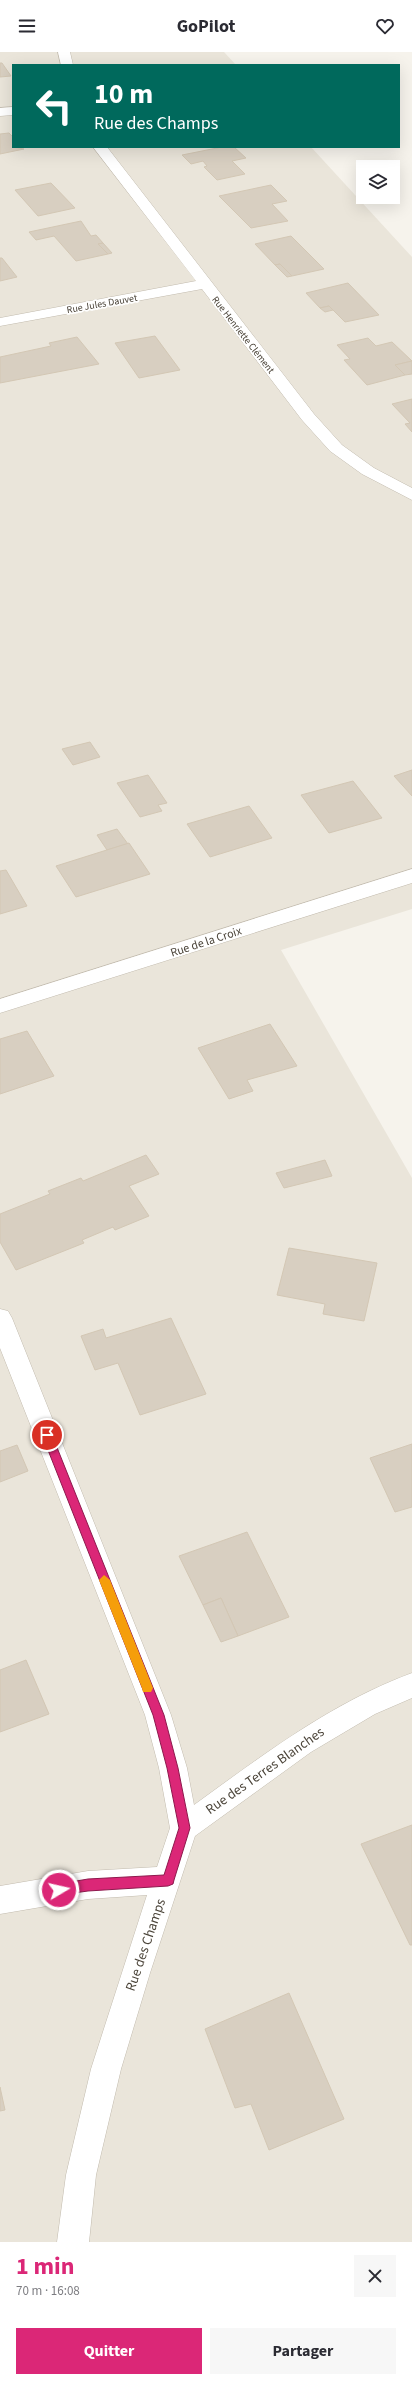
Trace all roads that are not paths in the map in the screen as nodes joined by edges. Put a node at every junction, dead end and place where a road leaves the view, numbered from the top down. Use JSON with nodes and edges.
{"nodes":[{"id":1,"x":64,"y":52,"type":"edge"},
{"id":2,"x":68,"y":64,"type":"edge"},
{"id":3,"x":12,"y":111,"type":"edge"},
{"id":4,"x":0,"y":112,"type":"edge"},
{"id":5,"x":101,"y":148,"type":"edge"},
{"id":6,"x":204,"y":284,"type":"junction"},
{"id":7,"x":0,"y":322,"type":"edge"},
{"id":8,"x":412,"y":495,"type":"edge"},
{"id":9,"x":412,"y":876,"type":"edge"},
{"id":10,"x":0,"y":1006,"type":"edge"},
{"id":11,"x":0,"y":1318,"type":"edge"},
{"id":12,"x":412,"y":1685,"type":"edge"},
{"id":13,"x":184,"y":1828,"type":"junction"},
{"id":14,"x":168,"y":1880,"type":"junction"},
{"id":15,"x":0,"y":1900,"type":"edge"},
{"id":16,"x":73,"y":2242,"type":"edge"}],
"edges":[{"from":1,"to":2,"type":"street"},
{"from":3,"to":4,"type":"street"},
{"from":5,"to":6,"type":"street","name":"Rue Henriette Clément"},
{"from":6,"to":7,"type":"street","name":"Rue Jules Dauvet"},
{"from":6,"to":8,"type":"street","name":"Rue Henriette Clément"},
{"from":9,"to":10,"type":"street","name":"Rue de la Croix"},
{"from":11,"to":13,"type":"street","name":"Rue des Champs"},
{"from":12,"to":13,"type":"street","name":"Rue des Terres Blanches"},
{"from":13,"to":14,"type":"street","name":"Rue des Champs"},
{"from":14,"to":15,"type":"street"},
{"from":14,"to":16,"type":"street","name":"Rue des Champs"}]}
